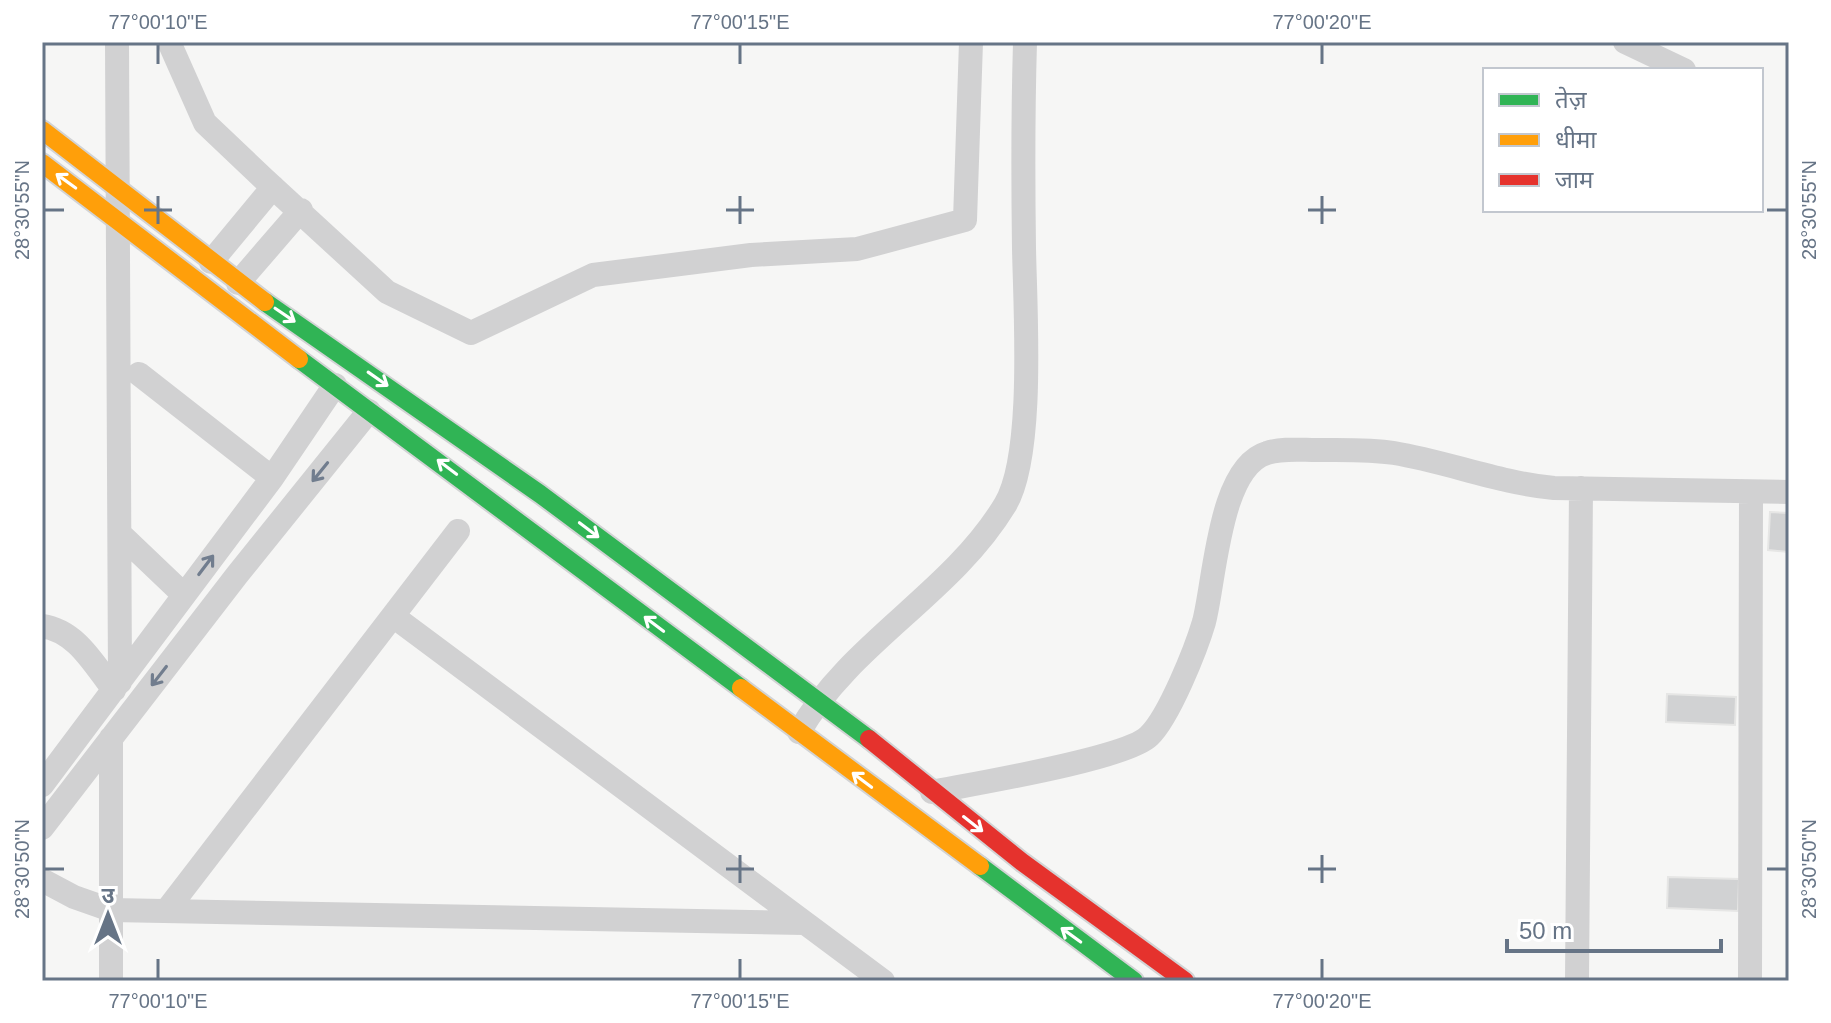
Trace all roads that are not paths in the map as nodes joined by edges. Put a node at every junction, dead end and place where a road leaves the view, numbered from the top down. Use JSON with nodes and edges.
{"nodes":[{"id":1,"x":117,"y":42,"type":"edge"},
{"id":2,"x":169,"y":42,"type":"edge"},
{"id":3,"x":971,"y":42,"type":"edge"},
{"id":4,"x":1025,"y":42,"type":"edge"},
{"id":5,"x":1625,"y":42,"type":"edge"},
{"id":6,"x":1680,"y":68,"type":"edge"},
{"id":7,"x":42,"y":130,"type":"edge"},
{"id":8,"x":42,"y":163,"type":"edge"},
{"id":9,"x":116,"y":186,"type":"junction"},
{"id":10,"x":273,"y":187,"type":"junction"},
{"id":11,"x":301,"y":210,"type":"junction"},
{"id":12,"x":116,"y":220,"type":"junction"},
{"id":13,"x":211,"y":262,"type":"junction"},
{"id":14,"x":238,"y":283,"type":"junction"},
{"id":15,"x":139,"y":374,"type":"dead end"},
{"id":16,"x":335,"y":385,"type":"junction"},
{"id":17,"x":369,"y":411,"type":"junction"},
{"id":18,"x":272,"y":478,"type":"junction"},
{"id":19,"x":1581,"y":488,"type":"junction"},
{"id":20,"x":1751,"y":492,"type":"junction"},
{"id":21,"x":1789,"y":492,"type":"edge"},
{"id":22,"x":458,"y":531,"type":"dead end"},
{"id":23,"x":120,"y":534,"type":"junction"},
{"id":24,"x":184,"y":595,"type":"junction"},
{"id":25,"x":393,"y":616,"type":"junction"},
{"id":26,"x":42,"y":626,"type":"edge"},
{"id":27,"x":117,"y":686,"type":"junction"},
{"id":28,"x":818,"y":699,"type":"junction"},
{"id":29,"x":799,"y":732,"type":"junction"},
{"id":30,"x":111,"y":738,"type":"junction"},
{"id":31,"x":43,"y":781,"type":"edge"},
{"id":32,"x":932,"y":792,"type":"junction"},
{"id":33,"x":42,"y":828,"type":"edge"},
{"id":34,"x":42,"y":880,"type":"edge"},
{"id":35,"x":111,"y":910,"type":"junction"},
{"id":36,"x":167,"y":910,"type":"junction"},
{"id":37,"x":804,"y":923,"type":"junction"},
{"id":38,"x":111,"y":981,"type":"edge"},
{"id":39,"x":883,"y":981,"type":"edge"},
{"id":40,"x":1134,"y":981,"type":"edge"},
{"id":41,"x":1185,"y":981,"type":"edge"},
{"id":42,"x":1577,"y":981,"type":"edge"},
{"id":43,"x":1750,"y":981,"type":"edge"}],
"edges":[{"from":1,"to":9,"type":"street"},
{"from":2,"to":10,"type":"street"},
{"from":3,"to":11,"type":"street"},
{"from":4,"to":28,"type":"street"},
{"from":5,"to":6,"type":"street"},
{"from":7,"to":9,"type":"street"},
{"from":12,"to":8,"type":"street","one_way":true},
{"from":9,"to":12,"type":"street"},
{"from":9,"to":13,"type":"street"},
{"from":10,"to":11,"type":"street"},
{"from":10,"to":13,"type":"street"},
{"from":11,"to":14,"type":"street"},
{"from":12,"to":16,"type":"street"},
{"from":12,"to":23,"type":"street"},
{"from":13,"to":14,"type":"street"},
{"from":14,"to":28,"type":"street","one_way":true},
{"from":15,"to":18,"type":"street"},
{"from":16,"to":17,"type":"street"},
{"from":16,"to":18,"type":"street"},
{"from":29,"to":17,"type":"street","one_way":true},
{"from":17,"to":30,"type":"street","one_way":true},
{"from":24,"to":18,"type":"street","one_way":true},
{"from":19,"to":20,"type":"street"},
{"from":19,"to":32,"type":"street"},
{"from":19,"to":42,"type":"street"},
{"from":20,"to":21,"type":"street"},
{"from":20,"to":43,"type":"street"},
{"from":22,"to":25,"type":"street"},
{"from":23,"to":24,"type":"street"},
{"from":23,"to":27,"type":"street"},
{"from":24,"to":27,"type":"street"},
{"from":25,"to":36,"type":"street"},
{"from":25,"to":37,"type":"street"},
{"from":26,"to":27,"type":"street"},
{"from":27,"to":31,"type":"street"},
{"from":28,"to":29,"type":"street"},
{"from":28,"to":32,"type":"street"},
{"from":40,"to":29,"type":"street","one_way":true},
{"from":30,"to":33,"type":"street"},
{"from":30,"to":35,"type":"street"},
{"from":32,"to":41,"type":"street","one_way":true},
{"from":34,"to":35,"type":"street"},
{"from":35,"to":36,"type":"street"},
{"from":35,"to":38,"type":"street"},
{"from":36,"to":37,"type":"street"},
{"from":37,"to":39,"type":"street"}]}
